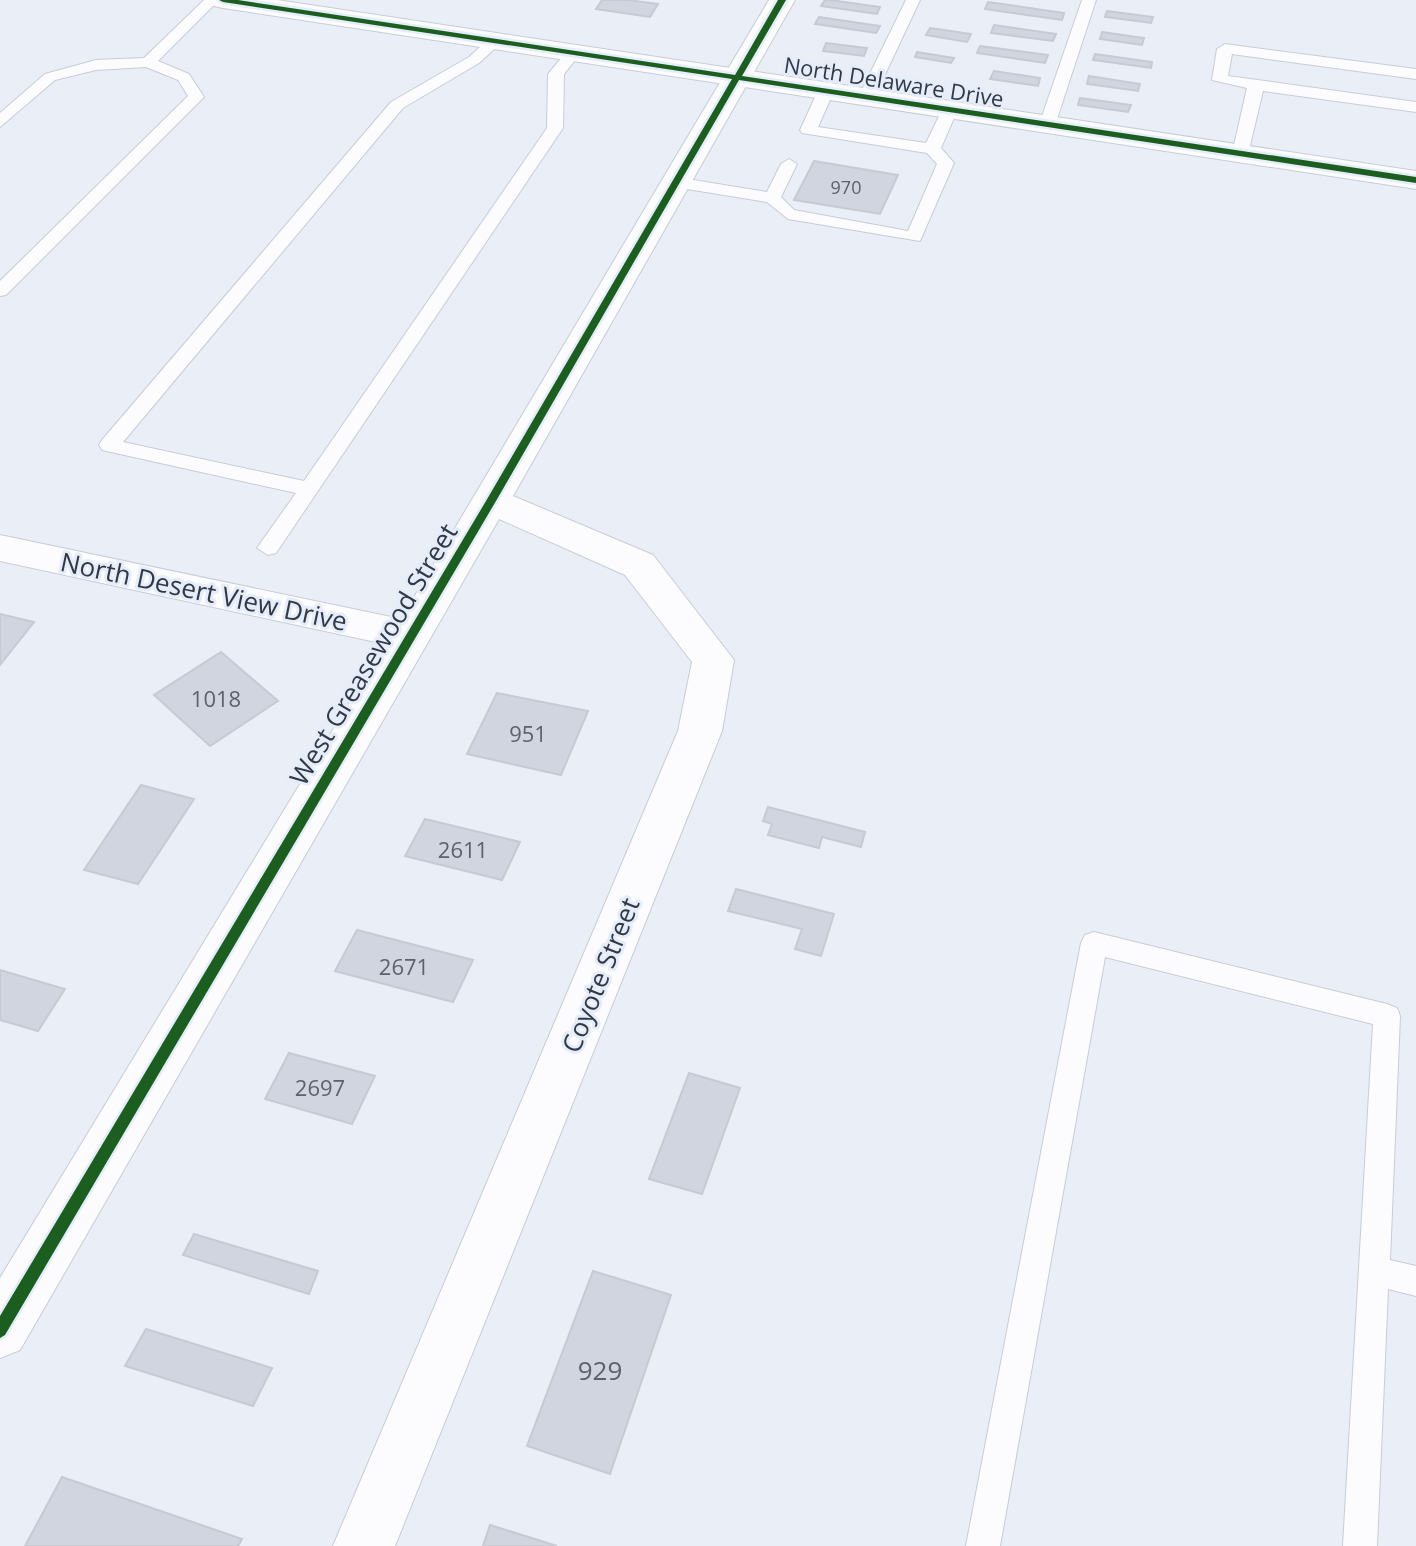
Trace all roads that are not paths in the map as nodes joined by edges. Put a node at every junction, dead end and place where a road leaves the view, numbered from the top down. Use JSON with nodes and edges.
{"nodes":[{"id":1,"x":212,"y":0,"type":"edge"},
{"id":2,"x":223,"y":0,"type":"edge"},
{"id":3,"x":782,"y":0,"type":"edge"},
{"id":4,"x":913,"y":0,"type":"edge"},
{"id":5,"x":1089,"y":0,"type":"edge"},
{"id":6,"x":495,"y":41,"type":"junction"},
{"id":7,"x":573,"y":53,"type":"junction"},
{"id":8,"x":148,"y":62,"type":"junction"},
{"id":9,"x":1416,"y":74,"type":"edge"},
{"id":10,"x":737,"y":78,"type":"junction"},
{"id":11,"x":1256,"y":85,"type":"junction"},
{"id":12,"x":826,"y":91,"type":"junction"},
{"id":13,"x":866,"y":98,"type":"junction"},
{"id":14,"x":1416,"y":107,"type":"edge"},
{"id":15,"x":949,"y":111,"type":"junction"},
{"id":16,"x":0,"y":122,"type":"edge"},
{"id":17,"x":1047,"y":125,"type":"junction"},
{"id":18,"x":932,"y":149,"type":"junction"},
{"id":19,"x":1240,"y":154,"type":"junction"},
{"id":20,"x":789,"y":164,"type":"dead end"},
{"id":21,"x":1416,"y":180,"type":"edge"},
{"id":22,"x":675,"y":182,"type":"junction"},
{"id":23,"x":772,"y":198,"type":"junction"},
{"id":24,"x":0,"y":291,"type":"edge"},
{"id":25,"x":309,"y":489,"type":"junction"},
{"id":26,"x":491,"y":501,"type":"junction"},
{"id":27,"x":0,"y":548,"type":"edge"},
{"id":28,"x":268,"y":548,"type":"dead end"},
{"id":29,"x":409,"y":635,"type":"junction"},
{"id":30,"x":1374,"y":1271,"type":"junction"},
{"id":31,"x":1416,"y":1281,"type":"edge"},
{"id":32,"x":0,"y":1330,"type":"edge"},
{"id":33,"x":364,"y":1546,"type":"edge"},
{"id":34,"x":983,"y":1546,"type":"edge"},
{"id":35,"x":1360,"y":1546,"type":"edge"}],
"edges":[{"from":1,"to":8,"type":"lane"},
{"from":2,"to":6,"type":"street","name":"North Delaware Drive"},
{"from":3,"to":10,"type":"street","name":"West Greasewood Street"},
{"from":4,"to":13,"type":"lane"},
{"from":5,"to":17,"type":"lane"},
{"from":6,"to":7,"type":"street","name":"North Delaware Drive"},
{"from":6,"to":25,"type":"lane"},
{"from":7,"to":10,"type":"street","name":"North Delaware Drive"},
{"from":7,"to":25,"type":"lane"},
{"from":8,"to":16,"type":"lane"},
{"from":8,"to":24,"type":"lane"},
{"from":9,"to":11,"type":"lane"},
{"from":10,"to":12,"type":"street","name":"North Delaware Drive"},
{"from":10,"to":22,"type":"street","name":"West Greasewood Street"},
{"from":11,"to":14,"type":"lane"},
{"from":11,"to":19,"type":"lane"},
{"from":12,"to":13,"type":"street","name":"North Delaware Drive"},
{"from":12,"to":18,"type":"lane"},
{"from":13,"to":15,"type":"street","name":"North Delaware Drive"},
{"from":15,"to":17,"type":"street","name":"North Delaware Drive"},
{"from":15,"to":18,"type":"lane"},
{"from":17,"to":19,"type":"street","name":"North Delaware Drive"},
{"from":18,"to":23,"type":"lane"},
{"from":19,"to":21,"type":"street","name":"North Delaware Drive"},
{"from":20,"to":23,"type":"lane"},
{"from":22,"to":23,"type":"lane"},
{"from":22,"to":26,"type":"street","name":"West Greasewood Street"},
{"from":25,"to":28,"type":"lane"},
{"from":26,"to":29,"type":"street","name":"West Greasewood Street"},
{"from":26,"to":33,"type":"street","name":"Coyote Street"},
{"from":27,"to":29,"type":"street","name":"North Desert View Drive"},
{"from":29,"to":32,"type":"street","name":"West Greasewood Street"},
{"from":30,"to":31,"type":"lane"},
{"from":30,"to":34,"type":"lane"},
{"from":30,"to":35,"type":"lane"}]}
